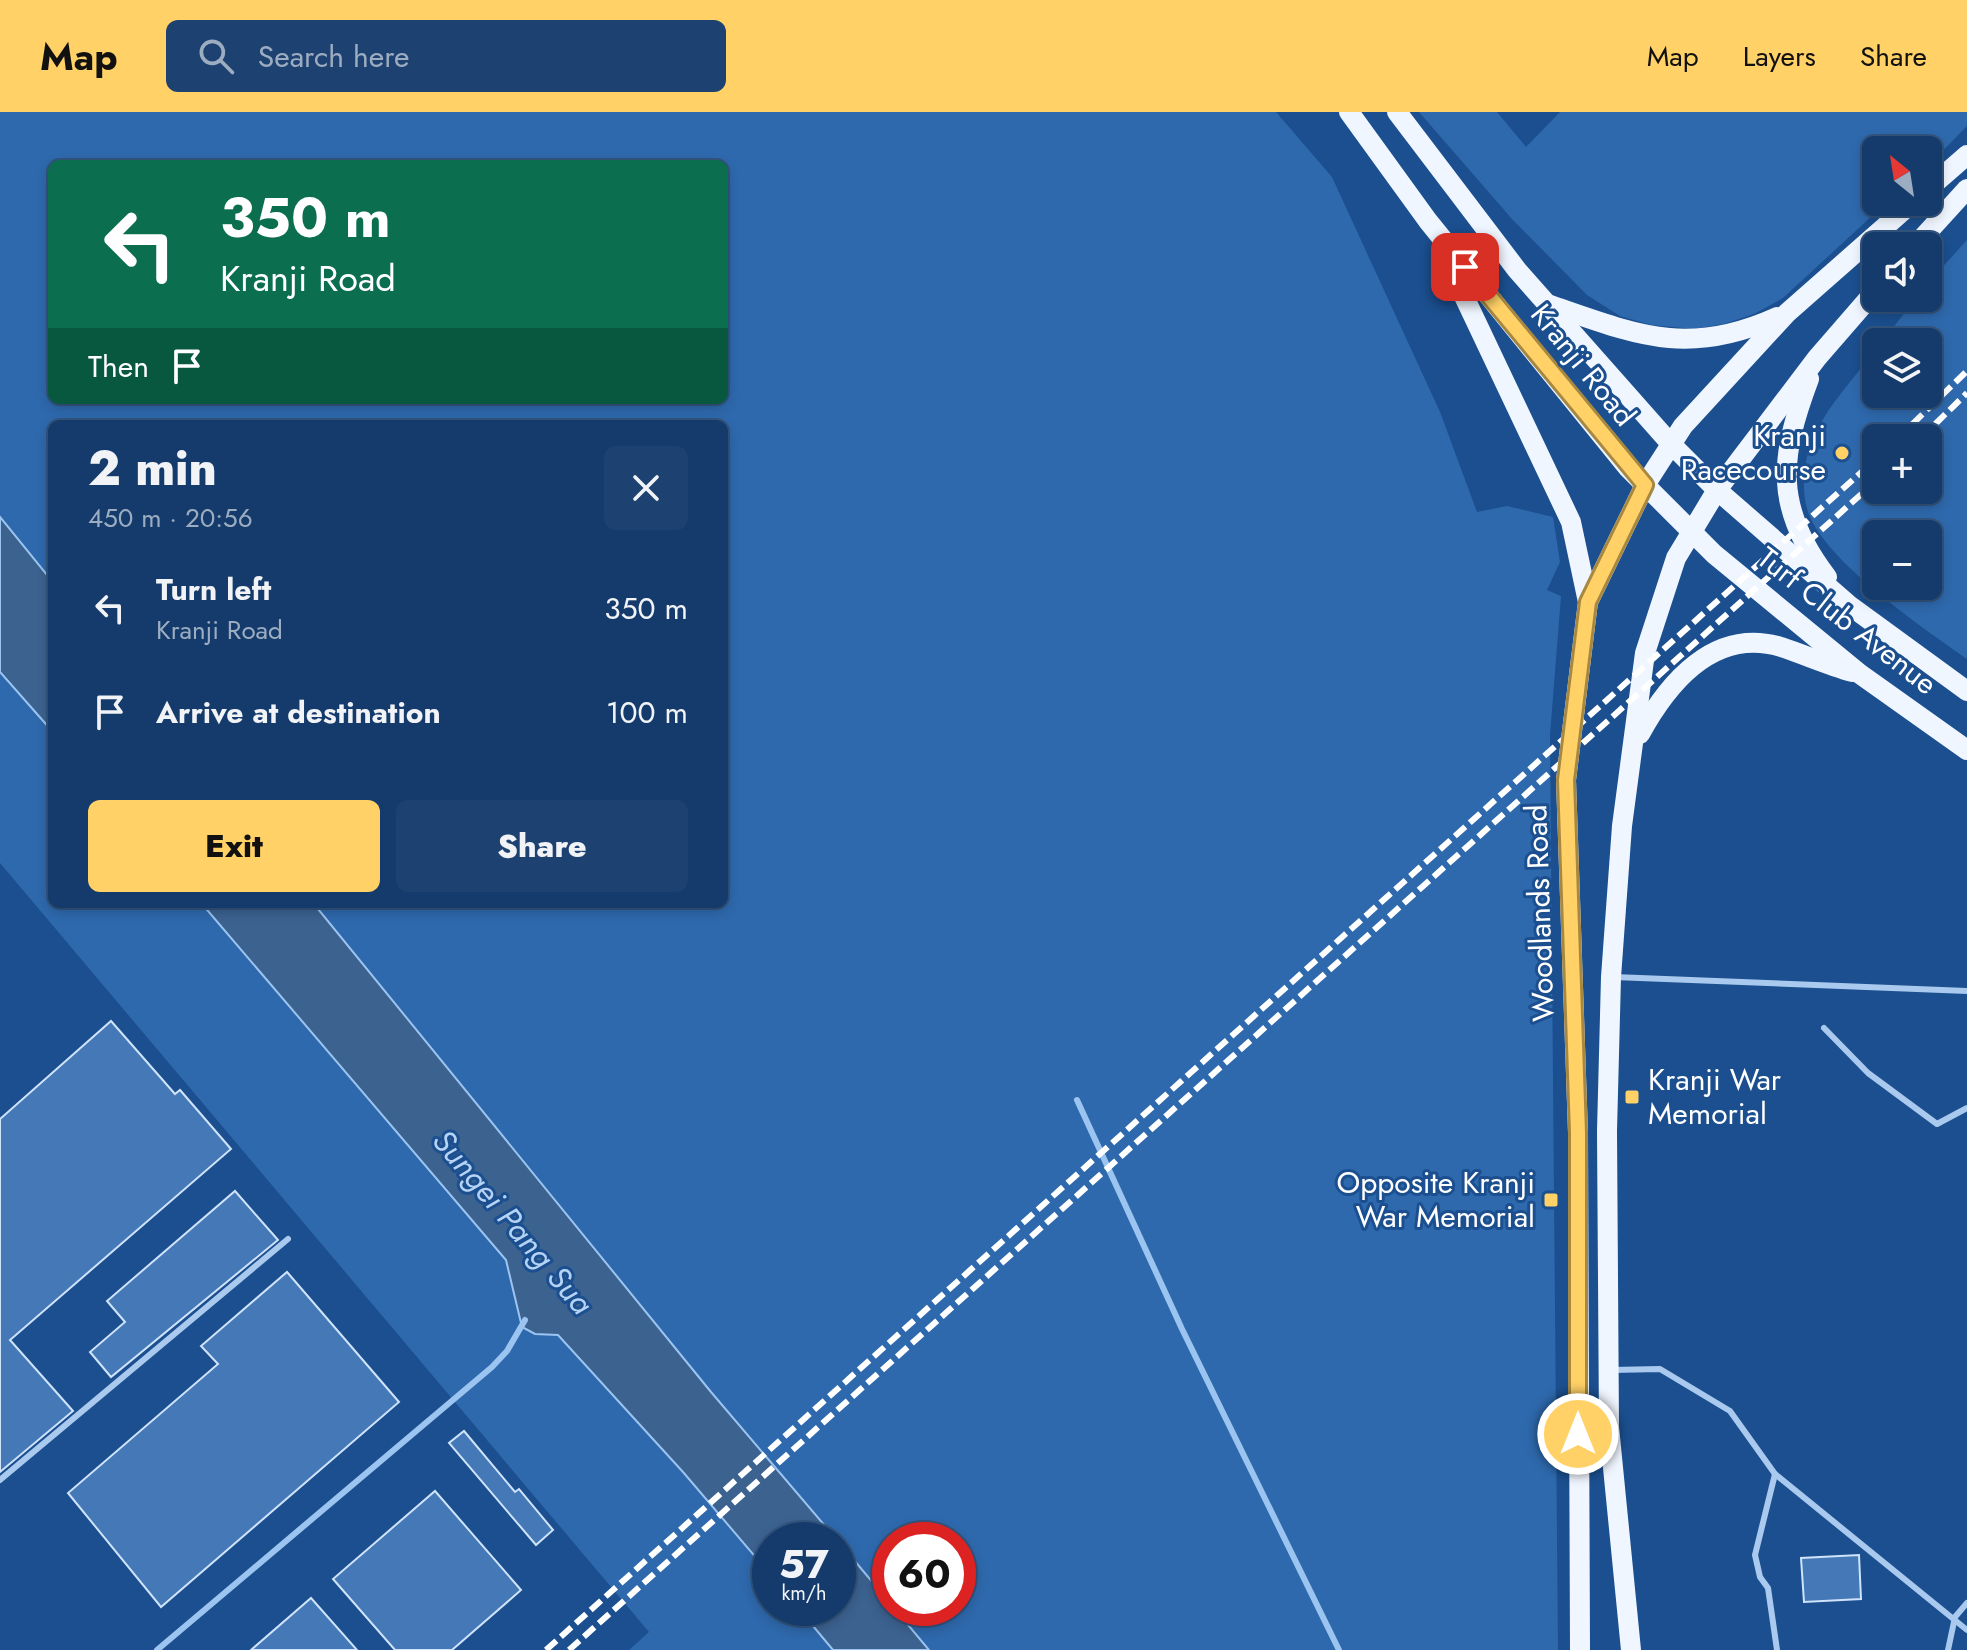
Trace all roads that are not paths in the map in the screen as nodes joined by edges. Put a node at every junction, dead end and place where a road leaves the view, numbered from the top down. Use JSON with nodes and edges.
{"nodes":[{"id":1,"x":1349,"y":112,"type":"edge"},
{"id":2,"x":1397,"y":112,"type":"edge"},
{"id":3,"x":1967,"y":155,"type":"edge"},
{"id":4,"x":1942,"y":177,"type":"edge"},
{"id":5,"x":1967,"y":189,"type":"edge"},
{"id":6,"x":1897,"y":216,"type":"edge"},
{"id":7,"x":1428,"y":221,"type":"junction"},
{"id":8,"x":1928,"y":232,"type":"edge"},
{"id":9,"x":1547,"y":304,"type":"junction"},
{"id":10,"x":1862,"y":306,"type":"edge"},
{"id":11,"x":1787,"y":313,"type":"junction"},
{"id":12,"x":1817,"y":358,"type":"junction"},
{"id":13,"x":1670,"y":443,"type":"junction"},
{"id":14,"x":1645,"y":485,"type":"junction"},
{"id":15,"x":1717,"y":490,"type":"junction"},
{"id":16,"x":1693,"y":533,"type":"junction"},
{"id":17,"x":1588,"y":602,"type":"junction"},
{"id":18,"x":1849,"y":605,"type":"junction"},
{"id":19,"x":1860,"y":674,"type":"junction"},
{"id":20,"x":1967,"y":691,"type":"edge"},
{"id":21,"x":1635,"y":744,"type":"junction"},
{"id":22,"x":1967,"y":750,"type":"edge"},
{"id":23,"x":1611,"y":977,"type":"junction"},
{"id":24,"x":1967,"y":991,"type":"edge"},
{"id":25,"x":1824,"y":1028,"type":"dead end"},
{"id":26,"x":1967,"y":1108,"type":"edge"},
{"id":27,"x":288,"y":1239,"type":"dead end"},
{"id":28,"x":1608,"y":1370,"type":"junction"},
{"id":29,"x":1775,"y":1474,"type":"junction"},
{"id":30,"x":0,"y":1480,"type":"edge"},
{"id":31,"x":1967,"y":1603,"type":"edge"},
{"id":32,"x":1955,"y":1617,"type":"junction"},
{"id":33,"x":1967,"y":1630,"type":"edge"},
{"id":34,"x":1580,"y":1650,"type":"edge"},
{"id":35,"x":1631,"y":1650,"type":"edge"},
{"id":36,"x":1777,"y":1650,"type":"edge"},
{"id":37,"x":1948,"y":1650,"type":"edge"}],
"edges":[{"from":1,"to":7,"type":"main road","name":"Kranji Road"},
{"from":2,"to":9,"type":"main road","name":"Kranji Road"},
{"from":3,"to":4,"type":"main road"},
{"from":5,"to":8,"type":"main road"},
{"from":6,"to":11,"type":"main road","name":"Woodlands Road"},
{"from":7,"to":14,"type":"main road","name":"Kranji Road"},
{"from":7,"to":17,"type":"main road"},
{"from":9,"to":11,"type":"main road"},
{"from":9,"to":13,"type":"main road","name":"Kranji Road"},
{"from":10,"to":12,"type":"main road"},
{"from":11,"to":13,"type":"main road","name":"Woodlands Road"},
{"from":12,"to":15,"type":"main road"},
{"from":12,"to":18,"type":"main road"},
{"from":13,"to":14,"type":"main road","name":"Woodlands Road"},
{"from":13,"to":15,"type":"main road","name":"Turf Club Avenue"},
{"from":14,"to":16,"type":"main road","name":"Kranji Road"},
{"from":14,"to":17,"type":"main road","name":"Woodlands Road"},
{"from":15,"to":16,"type":"main road"},
{"from":15,"to":18,"type":"main road","name":"Turf Club Avenue"},
{"from":16,"to":19,"type":"main road","name":"Turf Club Avenue"},
{"from":16,"to":21,"type":"main road"},
{"from":17,"to":34,"type":"main road","name":"Woodlands Road"},
{"from":18,"to":20,"type":"main road","name":"Turf Club Avenue"},
{"from":19,"to":21,"type":"main road"},
{"from":19,"to":22,"type":"main road","name":"Turf Club Avenue"},
{"from":21,"to":23,"type":"main road"},
{"from":23,"to":24,"type":"lane"},
{"from":23,"to":28,"type":"main road"},
{"from":25,"to":26,"type":"lane"},
{"from":27,"to":30,"type":"lane"},
{"from":28,"to":29,"type":"lane"},
{"from":28,"to":35,"type":"main road"},
{"from":29,"to":32,"type":"lane"},
{"from":29,"to":36,"type":"lane"},
{"from":31,"to":32,"type":"lane"},
{"from":32,"to":33,"type":"lane"},
{"from":32,"to":37,"type":"lane"}]}
